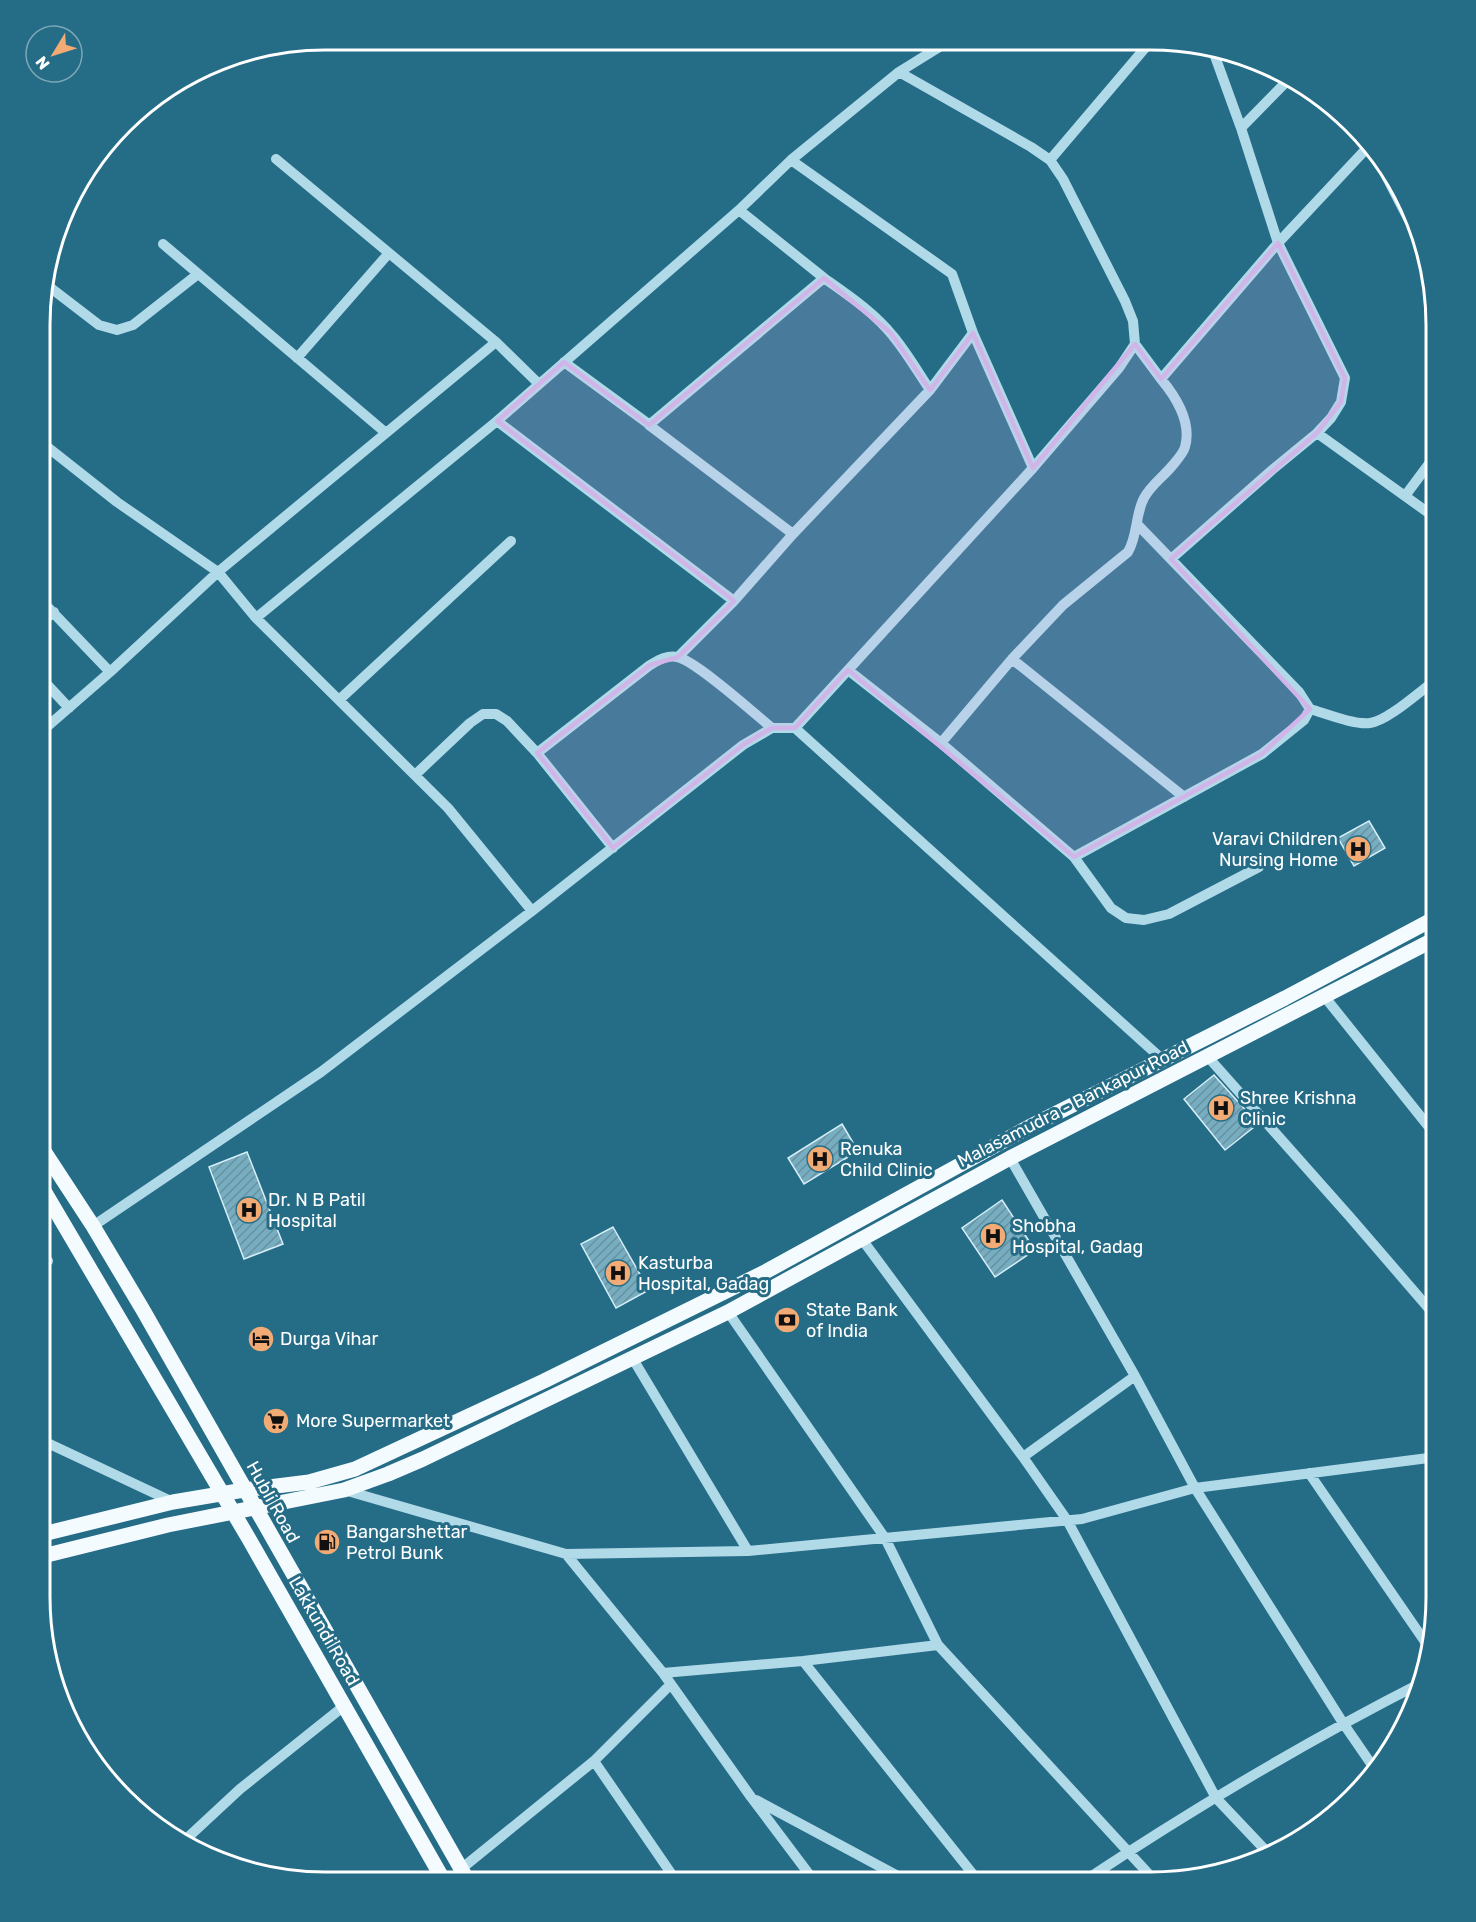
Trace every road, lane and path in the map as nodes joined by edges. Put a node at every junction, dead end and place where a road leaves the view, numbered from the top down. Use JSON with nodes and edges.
{"nodes":[{"id":1,"x":934,"y":50,"type":"edge"},
{"id":2,"x":1143,"y":50,"type":"edge"},
{"id":3,"x":1216,"y":57,"type":"edge"},
{"id":4,"x":899,"y":72,"type":"junction"},
{"id":5,"x":1284,"y":84,"type":"edge"},
{"id":6,"x":1242,"y":128,"type":"junction"},
{"id":7,"x":1364,"y":150,"type":"edge"},
{"id":8,"x":276,"y":159,"type":"dead end"},
{"id":9,"x":791,"y":160,"type":"junction"},
{"id":10,"x":1050,"y":160,"type":"junction"},
{"id":11,"x":739,"y":210,"type":"junction"},
{"id":12,"x":1278,"y":243,"type":"junction"},
{"id":13,"x":163,"y":244,"type":"dead end"},
{"id":14,"x":389,"y":253,"type":"junction"},
{"id":15,"x":198,"y":274,"type":"junction"},
{"id":16,"x":824,"y":278,"type":"junction"},
{"id":17,"x":52,"y":289,"type":"edge"},
{"id":18,"x":974,"y":333,"type":"junction"},
{"id":19,"x":496,"y":342,"type":"junction"},
{"id":20,"x":1135,"y":344,"type":"junction"},
{"id":21,"x":297,"y":358,"type":"junction"},
{"id":22,"x":564,"y":362,"type":"junction"},
{"id":23,"x":1161,"y":379,"type":"junction"},
{"id":24,"x":539,"y":384,"type":"junction"},
{"id":25,"x":930,"y":390,"type":"junction"},
{"id":26,"x":497,"y":421,"type":"junction"},
{"id":27,"x":650,"y":425,"type":"junction"},
{"id":28,"x":386,"y":433,"type":"junction"},
{"id":29,"x":1317,"y":434,"type":"junction"},
{"id":30,"x":50,"y":449,"type":"edge"},
{"id":31,"x":1033,"y":468,"type":"junction"},
{"id":32,"x":1426,"y":468,"type":"edge"},
{"id":33,"x":1405,"y":496,"type":"junction"},
{"id":34,"x":1426,"y":511,"type":"edge"},
{"id":35,"x":1137,"y":524,"type":"junction"},
{"id":36,"x":794,"y":534,"type":"junction"},
{"id":37,"x":511,"y":541,"type":"dead end"},
{"id":38,"x":1171,"y":559,"type":"junction"},
{"id":39,"x":218,"y":572,"type":"junction"},
{"id":40,"x":734,"y":602,"type":"junction"},
{"id":41,"x":50,"y":608,"type":"edge"},
{"id":42,"x":54,"y":612,"type":"junction"},
{"id":43,"x":50,"y":615,"type":"edge"},
{"id":44,"x":256,"y":618,"type":"junction"},
{"id":45,"x":678,"y":657,"type":"junction"},
{"id":46,"x":1012,"y":659,"type":"junction"},
{"id":47,"x":848,"y":670,"type":"junction"},
{"id":48,"x":110,"y":672,"type":"junction"},
{"id":49,"x":1426,"y":687,"type":"edge"},
{"id":50,"x":50,"y":688,"type":"edge"},
{"id":51,"x":339,"y":700,"type":"junction"},
{"id":52,"x":69,"y":708,"type":"junction"},
{"id":53,"x":1310,"y":709,"type":"junction"},
{"id":54,"x":50,"y":724,"type":"edge"},
{"id":55,"x":772,"y":728,"type":"junction"},
{"id":56,"x":795,"y":728,"type":"junction"},
{"id":57,"x":941,"y":743,"type":"junction"},
{"id":58,"x":537,"y":753,"type":"junction"},
{"id":59,"x":415,"y":775,"type":"junction"},
{"id":60,"x":1184,"y":797,"type":"junction"},
{"id":61,"x":613,"y":848,"type":"junction"},
{"id":62,"x":1074,"y":857,"type":"junction"},
{"id":63,"x":1259,"y":867,"type":"dead end"},
{"id":64,"x":532,"y":911,"type":"junction"},
{"id":65,"x":1426,"y":923,"type":"edge"},
{"id":66,"x":1426,"y":944,"type":"edge"},
{"id":67,"x":1324,"y":996,"type":"junction"},
{"id":68,"x":1208,"y":1057,"type":"junction"},
{"id":69,"x":1163,"y":1060,"type":"junction"},
{"id":70,"x":1426,"y":1123,"type":"edge"},
{"id":71,"x":1010,"y":1158,"type":"junction"},
{"id":72,"x":50,"y":1160,"type":"edge"},
{"id":73,"x":50,"y":1201,"type":"edge"},
{"id":74,"x":93,"y":1226,"type":"junction"},
{"id":75,"x":861,"y":1239,"type":"junction"},
{"id":76,"x":1426,"y":1305,"type":"edge"},
{"id":77,"x":728,"y":1312,"type":"junction"},
{"id":78,"x":633,"y":1359,"type":"junction"},
{"id":79,"x":1135,"y":1376,"type":"junction"},
{"id":80,"x":50,"y":1444,"type":"edge"},
{"id":81,"x":1023,"y":1457,"type":"junction"},
{"id":82,"x":1426,"y":1458,"type":"edge"},
{"id":83,"x":1309,"y":1473,"type":"junction"},
{"id":84,"x":1195,"y":1488,"type":"junction"},
{"id":85,"x":244,"y":1490,"type":"junction"},
{"id":86,"x":344,"y":1490,"type":"junction"},
{"id":87,"x":223,"y":1494,"type":"junction"},
{"id":88,"x":173,"y":1502,"type":"junction"},
{"id":89,"x":254,"y":1508,"type":"junction"},
{"id":90,"x":232,"y":1511,"type":"junction"},
{"id":91,"x":1067,"y":1520,"type":"junction"},
{"id":92,"x":50,"y":1532,"type":"edge"},
{"id":93,"x":885,"y":1538,"type":"junction"},
{"id":94,"x":748,"y":1551,"type":"junction"},
{"id":95,"x":50,"y":1554,"type":"edge"},
{"id":96,"x":566,"y":1554,"type":"junction"},
{"id":97,"x":1423,"y":1639,"type":"edge"},
{"id":98,"x":938,"y":1646,"type":"junction"},
{"id":99,"x":803,"y":1661,"type":"junction"},
{"id":100,"x":663,"y":1673,"type":"junction"},
{"id":101,"x":670,"y":1684,"type":"junction"},
{"id":102,"x":1411,"y":1688,"type":"edge"},
{"id":103,"x":344,"y":1706,"type":"junction"},
{"id":104,"x":1343,"y":1723,"type":"junction"},
{"id":105,"x":594,"y":1761,"type":"junction"},
{"id":106,"x":1371,"y":1764,"type":"edge"},
{"id":107,"x":751,"y":1797,"type":"junction"},
{"id":108,"x":1216,"y":1798,"type":"junction"},
{"id":109,"x":189,"y":1837,"type":"edge"},
{"id":110,"x":1264,"y":1848,"type":"edge"},
{"id":111,"x":1129,"y":1851,"type":"junction"},
{"id":112,"x":439,"y":1872,"type":"edge"},
{"id":113,"x":463,"y":1872,"type":"edge"},
{"id":114,"x":468,"y":1872,"type":"edge"},
{"id":115,"x":670,"y":1872,"type":"edge"},
{"id":116,"x":807,"y":1872,"type":"edge"},
{"id":117,"x":890,"y":1872,"type":"edge"},
{"id":118,"x":972,"y":1872,"type":"edge"},
{"id":119,"x":1098,"y":1872,"type":"edge"},
{"id":120,"x":1147,"y":1872,"type":"edge"}],
"edges":[{"from":1,"to":4,"type":"street"},
{"from":2,"to":10,"type":"street"},
{"from":3,"to":6,"type":"street"},
{"from":4,"to":9,"type":"street"},
{"from":4,"to":10,"type":"street"},
{"from":5,"to":6,"type":"street"},
{"from":6,"to":12,"type":"street"},
{"from":7,"to":12,"type":"street"},
{"from":8,"to":14,"type":"street"},
{"from":9,"to":11,"type":"street"},
{"from":9,"to":18,"type":"street"},
{"from":10,"to":20,"type":"street"},
{"from":11,"to":16,"type":"street"},
{"from":11,"to":22,"type":"street"},
{"from":12,"to":23,"type":"street"},
{"from":12,"to":29,"type":"street"},
{"from":13,"to":15,"type":"street"},
{"from":14,"to":19,"type":"street"},
{"from":14,"to":21,"type":"street"},
{"from":15,"to":17,"type":"street"},
{"from":15,"to":21,"type":"street"},
{"from":16,"to":25,"type":"street"},
{"from":16,"to":27,"type":"street"},
{"from":18,"to":25,"type":"street"},
{"from":18,"to":31,"type":"street"},
{"from":19,"to":24,"type":"street"},
{"from":19,"to":28,"type":"street"},
{"from":20,"to":23,"type":"street"},
{"from":20,"to":31,"type":"street"},
{"from":21,"to":28,"type":"street"},
{"from":22,"to":24,"type":"street"},
{"from":22,"to":27,"type":"street"},
{"from":23,"to":35,"type":"street"},
{"from":24,"to":26,"type":"street"},
{"from":25,"to":36,"type":"street"},
{"from":26,"to":40,"type":"street"},
{"from":26,"to":44,"type":"street"},
{"from":27,"to":36,"type":"street"},
{"from":28,"to":39,"type":"street"},
{"from":29,"to":33,"type":"street"},
{"from":29,"to":38,"type":"street"},
{"from":30,"to":39,"type":"street"},
{"from":31,"to":47,"type":"street"},
{"from":32,"to":33,"type":"street"},
{"from":33,"to":34,"type":"street"},
{"from":35,"to":38,"type":"street"},
{"from":35,"to":46,"type":"street"},
{"from":36,"to":40,"type":"street"},
{"from":37,"to":51,"type":"street"},
{"from":38,"to":53,"type":"street"},
{"from":39,"to":44,"type":"street"},
{"from":39,"to":48,"type":"street"},
{"from":40,"to":45,"type":"street"},
{"from":41,"to":42,"type":"street"},
{"from":42,"to":43,"type":"street"},
{"from":42,"to":48,"type":"street"},
{"from":44,"to":51,"type":"street"},
{"from":45,"to":55,"type":"street"},
{"from":45,"to":58,"type":"street"},
{"from":46,"to":57,"type":"street"},
{"from":46,"to":60,"type":"street"},
{"from":47,"to":56,"type":"street"},
{"from":47,"to":57,"type":"street"},
{"from":48,"to":52,"type":"street"},
{"from":49,"to":53,"type":"street"},
{"from":50,"to":52,"type":"street"},
{"from":51,"to":59,"type":"street"},
{"from":52,"to":54,"type":"street"},
{"from":53,"to":60,"type":"street"},
{"from":55,"to":56,"type":"street"},
{"from":55,"to":61,"type":"street"},
{"from":56,"to":69,"type":"street"},
{"from":57,"to":62,"type":"street"},
{"from":58,"to":59,"type":"street"},
{"from":58,"to":61,"type":"street"},
{"from":59,"to":64,"type":"street"},
{"from":60,"to":62,"type":"street"},
{"from":61,"to":64,"type":"street"},
{"from":62,"to":63,"type":"street"},
{"from":64,"to":74,"type":"street"},
{"from":65,"to":69,"type":"main road"},
{"from":66,"to":67,"type":"main road","name":"Malasamudra - Bankapur Road"},
{"from":67,"to":68,"type":"main road","name":"Malasamudra - Bankapur Road"},
{"from":67,"to":70,"type":"street"},
{"from":68,"to":71,"type":"main road","name":"Malasamudra - Bankapur Road"},
{"from":68,"to":76,"type":"street"},
{"from":69,"to":85,"type":"main road"},
{"from":71,"to":75,"type":"main road","name":"Malasamudra - Bankapur Road"},
{"from":71,"to":79,"type":"street"},
{"from":72,"to":74,"type":"main road","name":"Hubli Road"},
{"from":73,"to":87,"type":"main road","name":"Lakkundi Road"},
{"from":74,"to":85,"type":"main road","name":"Hubli Road"},
{"from":75,"to":77,"type":"main road","name":"Malasamudra - Bankapur Road"},
{"from":75,"to":81,"type":"street"},
{"from":77,"to":78,"type":"main road","name":"Malasamudra - Bankapur Road"},
{"from":77,"to":93,"type":"street"},
{"from":78,"to":86,"type":"main road","name":"Malasamudra - Bankapur Road"},
{"from":78,"to":94,"type":"street"},
{"from":79,"to":81,"type":"street"},
{"from":79,"to":84,"type":"street"},
{"from":80,"to":88,"type":"street"},
{"from":81,"to":91,"type":"street"},
{"from":82,"to":83,"type":"street"},
{"from":83,"to":84,"type":"street"},
{"from":83,"to":97,"type":"street"},
{"from":84,"to":91,"type":"street"},
{"from":84,"to":104,"type":"street"},
{"from":85,"to":87,"type":"main road"},
{"from":85,"to":89,"type":"main road","name":"Hubli Road"},
{"from":86,"to":89,"type":"main road","name":"Malasamudra - Bankapur Road"},
{"from":86,"to":96,"type":"street"},
{"from":87,"to":88,"type":"main road"},
{"from":87,"to":90,"type":"main road","name":"Lakkundi Road"},
{"from":88,"to":92,"type":"main road"},
{"from":89,"to":90,"type":"main road","name":"Malasamudra - Bankapur Road"},
{"from":89,"to":113,"type":"main road","name":"Hubli Road"},
{"from":90,"to":95,"type":"main road","name":"Malasamudra - Bankapur Road"},
{"from":90,"to":103,"type":"main road","name":"Lakkundi Road"},
{"from":91,"to":93,"type":"street"},
{"from":91,"to":108,"type":"street"},
{"from":93,"to":94,"type":"street"},
{"from":93,"to":98,"type":"street"},
{"from":94,"to":96,"type":"street"},
{"from":96,"to":100,"type":"street"},
{"from":98,"to":99,"type":"street"},
{"from":98,"to":111,"type":"street"},
{"from":99,"to":100,"type":"street"},
{"from":99,"to":118,"type":"street"},
{"from":100,"to":101,"type":"street"},
{"from":101,"to":105,"type":"street"},
{"from":101,"to":107,"type":"street"},
{"from":102,"to":104,"type":"street"},
{"from":103,"to":109,"type":"street"},
{"from":103,"to":112,"type":"main road","name":"Lakkundi Road"},
{"from":104,"to":106,"type":"street"},
{"from":104,"to":108,"type":"street"},
{"from":105,"to":114,"type":"street"},
{"from":105,"to":115,"type":"street"},
{"from":107,"to":116,"type":"street"},
{"from":107,"to":117,"type":"street"},
{"from":108,"to":110,"type":"street"},
{"from":108,"to":111,"type":"street"},
{"from":111,"to":119,"type":"street"},
{"from":111,"to":120,"type":"street"}]}
